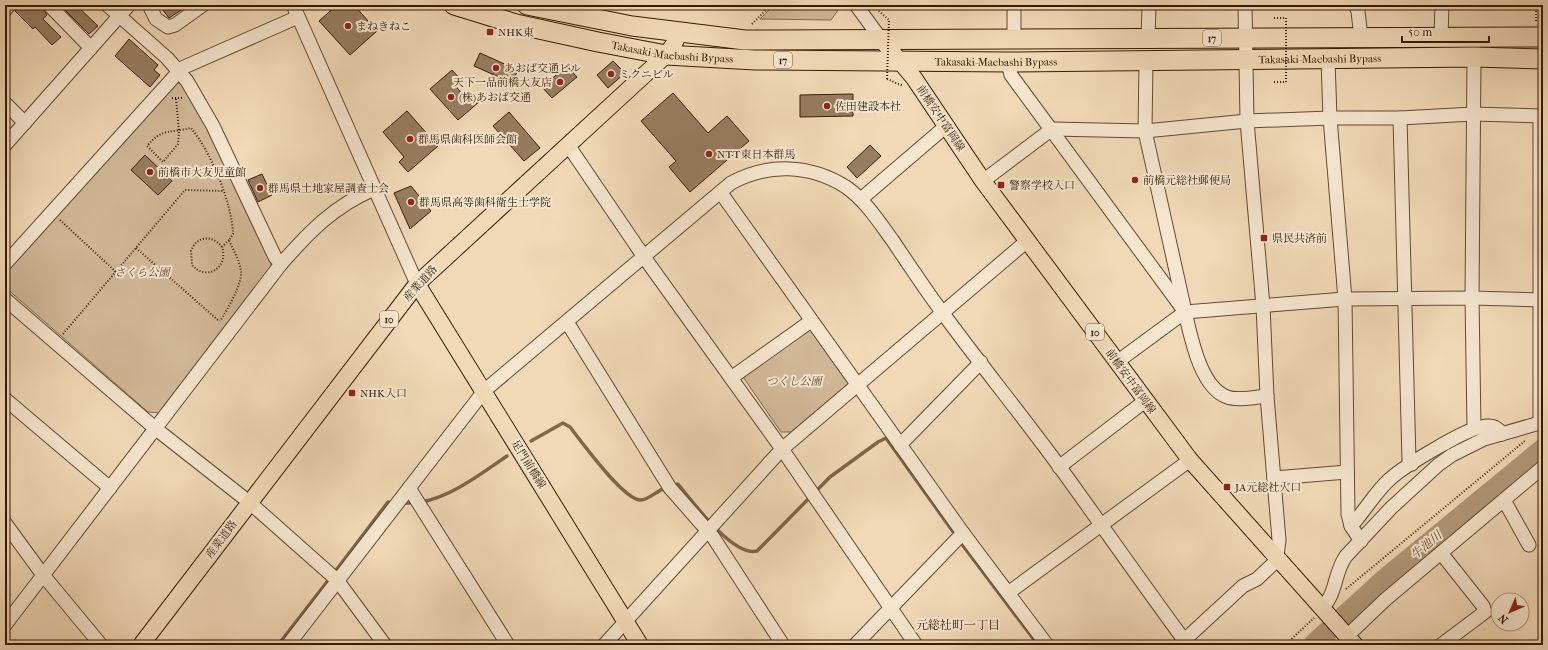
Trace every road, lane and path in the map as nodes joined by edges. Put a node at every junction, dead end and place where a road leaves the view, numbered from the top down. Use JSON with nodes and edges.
{"nodes":[{"id":1,"x":9,"y":5,"type":"edge"},
{"id":2,"x":49,"y":5,"type":"edge"},
{"id":3,"x":107,"y":5,"type":"edge"},
{"id":4,"x":129,"y":5,"type":"edge"},
{"id":5,"x":149,"y":5,"type":"edge"},
{"id":6,"x":203,"y":5,"type":"edge"},
{"id":7,"x":454,"y":5,"type":"edge"},
{"id":8,"x":527,"y":5,"type":"edge"},
{"id":9,"x":771,"y":5,"type":"edge"},
{"id":10,"x":856,"y":5,"type":"edge"},
{"id":11,"x":1014,"y":5,"type":"edge"},
{"id":12,"x":1149,"y":5,"type":"edge"},
{"id":13,"x":1245,"y":5,"type":"edge"},
{"id":14,"x":1355,"y":5,"type":"edge"},
{"id":15,"x":1442,"y":5,"type":"edge"},
{"id":16,"x":1536,"y":5,"type":"edge"},
{"id":17,"x":874,"y":6,"type":"dead end"},
{"id":18,"x":5,"y":10,"type":"edge"},
{"id":19,"x":571,"y":10,"type":"edge"},
{"id":20,"x":296,"y":11,"type":"edge"},
{"id":21,"x":119,"y":16,"type":"junction"},
{"id":22,"x":1274,"y":18,"type":"dead end"},
{"id":23,"x":752,"y":24,"type":"dead end"},
{"id":24,"x":1539,"y":31,"type":"edge"},
{"id":25,"x":680,"y":33,"type":"junction"},
{"id":26,"x":1441,"y":37,"type":"junction"},
{"id":27,"x":1245,"y":38,"type":"junction"},
{"id":28,"x":1361,"y":38,"type":"junction"},
{"id":29,"x":881,"y":39,"type":"junction"},
{"id":30,"x":1014,"y":39,"type":"junction"},
{"id":31,"x":1148,"y":40,"type":"junction"},
{"id":32,"x":91,"y":48,"type":"junction"},
{"id":33,"x":666,"y":54,"type":"junction"},
{"id":34,"x":1474,"y":57,"type":"junction"},
{"id":35,"x":1543,"y":59,"type":"edge"},
{"id":36,"x":1246,"y":60,"type":"junction"},
{"id":37,"x":1328,"y":60,"type":"junction"},
{"id":38,"x":1146,"y":61,"type":"junction"},
{"id":39,"x":900,"y":62,"type":"junction"},
{"id":40,"x":1008,"y":62,"type":"junction"},
{"id":41,"x":179,"y":71,"type":"junction"},
{"id":42,"x":1274,"y":82,"type":"dead end"},
{"id":43,"x":906,"y":88,"type":"dead end"},
{"id":44,"x":189,"y":95,"type":"dead end"},
{"id":45,"x":171,"y":97,"type":"dead end"},
{"id":46,"x":176,"y":99,"type":"junction"},
{"id":47,"x":5,"y":103,"type":"edge"},
{"id":48,"x":1474,"y":114,"type":"junction"},
{"id":49,"x":1542,"y":116,"type":"edge"},
{"id":50,"x":1330,"y":118,"type":"junction"},
{"id":51,"x":1400,"y":118,"type":"junction"},
{"id":52,"x":1247,"y":121,"type":"junction"},
{"id":53,"x":25,"y":123,"type":"junction"},
{"id":54,"x":945,"y":127,"type":"junction"},
{"id":55,"x":1052,"y":129,"type":"junction"},
{"id":56,"x":1145,"y":130,"type":"junction"},
{"id":57,"x":179,"y":131,"type":"junction"},
{"id":58,"x":568,"y":145,"type":"junction"},
{"id":59,"x":5,"y":146,"type":"edge"},
{"id":60,"x":983,"y":181,"type":"junction"},
{"id":61,"x":374,"y":189,"type":"junction"},
{"id":62,"x":223,"y":191,"type":"junction"},
{"id":63,"x":721,"y":193,"type":"junction"},
{"id":64,"x":861,"y":198,"type":"junction"},
{"id":65,"x":56,"y":216,"type":"dead end"},
{"id":66,"x":229,"y":240,"type":"junction"},
{"id":67,"x":1027,"y":241,"type":"junction"},
{"id":68,"x":222,"y":247,"type":"junction"},
{"id":69,"x":136,"y":248,"type":"junction"},
{"id":70,"x":644,"y":256,"type":"junction"},
{"id":71,"x":5,"y":264,"type":"edge"},
{"id":72,"x":281,"y":264,"type":"junction"},
{"id":73,"x":116,"y":272,"type":"junction"},
{"id":74,"x":417,"y":284,"type":"junction"},
{"id":75,"x":1406,"y":298,"type":"junction"},
{"id":76,"x":1472,"y":298,"type":"junction"},
{"id":77,"x":5,"y":299,"type":"edge"},
{"id":78,"x":1345,"y":299,"type":"junction"},
{"id":79,"x":1542,"y":300,"type":"edge"},
{"id":80,"x":1263,"y":306,"type":"junction"},
{"id":81,"x":1185,"y":312,"type":"junction"},
{"id":82,"x":943,"y":313,"type":"junction"},
{"id":83,"x":220,"y":321,"type":"junction"},
{"id":84,"x":811,"y":321,"type":"junction"},
{"id":85,"x":567,"y":322,"type":"junction"},
{"id":86,"x":223,"y":324,"type":"dead end"},
{"id":87,"x":61,"y":336,"type":"dead end"},
{"id":88,"x":981,"y":362,"type":"junction"},
{"id":89,"x":1117,"y":362,"type":"junction"},
{"id":90,"x":731,"y":378,"type":"junction"},
{"id":91,"x":858,"y":385,"type":"junction"},
{"id":92,"x":484,"y":391,"type":"junction"},
{"id":93,"x":1267,"y":396,"type":"junction"},
{"id":94,"x":5,"y":399,"type":"edge"},
{"id":95,"x":1145,"y":401,"type":"junction"},
{"id":96,"x":1542,"y":423,"type":"edge"},
{"id":97,"x":1474,"y":428,"type":"junction"},
{"id":98,"x":156,"y":429,"type":"junction"},
{"id":99,"x":1502,"y":434,"type":"junction"},
{"id":100,"x":1526,"y":440,"type":"dead end"},
{"id":101,"x":900,"y":445,"type":"junction"},
{"id":102,"x":782,"y":449,"type":"junction"},
{"id":103,"x":1190,"y":460,"type":"junction"},
{"id":104,"x":1412,"y":464,"type":"junction"},
{"id":105,"x":1059,"y":467,"type":"junction"},
{"id":106,"x":1542,"y":470,"type":"edge"},
{"id":107,"x":1347,"y":472,"type":"junction"},
{"id":108,"x":1274,"y":478,"type":"junction"},
{"id":109,"x":110,"y":488,"type":"junction"},
{"id":110,"x":409,"y":488,"type":"junction"},
{"id":111,"x":1504,"y":500,"type":"junction"},
{"id":112,"x":250,"y":502,"type":"junction"},
{"id":113,"x":5,"y":523,"type":"edge"},
{"id":114,"x":1099,"y":525,"type":"junction"},
{"id":115,"x":1351,"y":526,"type":"junction"},
{"id":116,"x":708,"y":531,"type":"junction"},
{"id":117,"x":963,"y":533,"type":"junction"},
{"id":118,"x":1361,"y":541,"type":"junction"},
{"id":119,"x":1529,"y":545,"type":"dead end"},
{"id":120,"x":1441,"y":553,"type":"junction"},
{"id":121,"x":1277,"y":556,"type":"junction"},
{"id":122,"x":44,"y":575,"type":"junction"},
{"id":123,"x":337,"y":580,"type":"junction"},
{"id":124,"x":1008,"y":593,"type":"junction"},
{"id":125,"x":1326,"y":606,"type":"junction"},
{"id":126,"x":890,"y":608,"type":"junction"},
{"id":127,"x":625,"y":621,"type":"junction"},
{"id":128,"x":5,"y":625,"type":"edge"},
{"id":129,"x":1349,"y":638,"type":"edge"},
{"id":130,"x":1181,"y":643,"type":"edge"},
{"id":131,"x":101,"y":645,"type":"edge"},
{"id":132,"x":141,"y":645,"type":"edge"},
{"id":133,"x":288,"y":645,"type":"edge"},
{"id":134,"x":384,"y":645,"type":"edge"},
{"id":135,"x":508,"y":645,"type":"edge"},
{"id":136,"x":604,"y":645,"type":"edge"},
{"id":137,"x":640,"y":645,"type":"edge"},
{"id":138,"x":783,"y":645,"type":"edge"},
{"id":139,"x":855,"y":645,"type":"edge"},
{"id":140,"x":916,"y":645,"type":"edge"},
{"id":141,"x":1047,"y":645,"type":"edge"},
{"id":142,"x":1286,"y":645,"type":"edge"},
{"id":143,"x":1441,"y":645,"type":"edge"}],
"edges":[{"from":1,"to":18,"type":"street"},
{"from":2,"to":32,"type":"street"},
{"from":3,"to":21,"type":"street"},
{"from":4,"to":21,"type":"street"},
{"from":5,"to":6,"type":"street"},
{"from":7,"to":33,"type":"highway","name":"Takasaki-Maebashi Bypass","number":"17"},
{"from":8,"to":19,"type":"highway","name":"Takasaki-Maebashi Bypass","number":"17"},
{"from":9,"to":23,"type":"path"},
{"from":10,"to":29,"type":"street"},
{"from":11,"to":30,"type":"street"},
{"from":12,"to":31,"type":"street"},
{"from":13,"to":27,"type":"street"},
{"from":14,"to":28,"type":"street"},
{"from":15,"to":26,"type":"street"},
{"from":16,"to":24,"type":"path"},
{"from":17,"to":43,"type":"path","bridge":true},
{"from":19,"to":25,"type":"highway","name":"Takasaki-Maebashi Bypass","number":"17"},
{"from":20,"to":41,"type":"street"},
{"from":20,"to":61,"type":"street"},
{"from":21,"to":32,"type":"street"},
{"from":21,"to":41,"type":"street"},
{"from":22,"to":42,"type":"path","bridge":true},
{"from":24,"to":26,"type":"highway","name":"Takasaki-Maebashi Bypass","number":"17"},
{"from":25,"to":29,"type":"highway","name":"Takasaki-Maebashi Bypass","number":"17"},
{"from":25,"to":33,"type":"main road","name":"産業道路","number":"10"},
{"from":26,"to":28,"type":"highway","name":"Takasaki-Maebashi Bypass","number":"17"},
{"from":27,"to":28,"type":"highway","name":"Takasaki-Maebashi Bypass","number":"17"},
{"from":27,"to":31,"type":"highway","name":"Takasaki-Maebashi Bypass","number":"17"},
{"from":27,"to":36,"type":"street"},
{"from":29,"to":30,"type":"highway","name":"Takasaki-Maebashi Bypass","number":"17"},
{"from":29,"to":39,"type":"main road","name":"前橋安中富岡線","number":"10"},
{"from":30,"to":31,"type":"highway","name":"Takasaki-Maebashi Bypass","number":"17"},
{"from":32,"to":53,"type":"street"},
{"from":33,"to":39,"type":"highway","name":"Takasaki-Maebashi Bypass","number":"17"},
{"from":33,"to":58,"type":"main road","name":"産業道路","number":"10"},
{"from":34,"to":35,"type":"highway","name":"Takasaki-Maebashi Bypass","number":"17"},
{"from":34,"to":37,"type":"highway","name":"Takasaki-Maebashi Bypass","number":"17"},
{"from":34,"to":48,"type":"street"},
{"from":36,"to":37,"type":"highway","name":"Takasaki-Maebashi Bypass","number":"17"},
{"from":36,"to":38,"type":"highway","name":"Takasaki-Maebashi Bypass","number":"17"},
{"from":36,"to":52,"type":"street"},
{"from":37,"to":50,"type":"street"},
{"from":38,"to":40,"type":"highway","name":"Takasaki-Maebashi Bypass","number":"17"},
{"from":38,"to":56,"type":"street"},
{"from":39,"to":40,"type":"highway","name":"Takasaki-Maebashi Bypass","number":"17"},
{"from":39,"to":54,"type":"main road","name":"前橋安中富岡線","number":"10"},
{"from":40,"to":55,"type":"street"},
{"from":41,"to":71,"type":"street"},
{"from":41,"to":72,"type":"street"},
{"from":44,"to":46,"type":"path"},
{"from":45,"to":46,"type":"path"},
{"from":46,"to":57,"type":"path"},
{"from":47,"to":53,"type":"street"},
{"from":48,"to":49,"type":"street"},
{"from":48,"to":51,"type":"street"},
{"from":48,"to":76,"type":"street"},
{"from":49,"to":79,"type":"street"},
{"from":50,"to":51,"type":"street"},
{"from":50,"to":52,"type":"street"},
{"from":50,"to":78,"type":"street"},
{"from":51,"to":75,"type":"street"},
{"from":52,"to":56,"type":"street"},
{"from":52,"to":80,"type":"street"},
{"from":53,"to":59,"type":"street"},
{"from":54,"to":60,"type":"main road","name":"前橋安中富岡線","number":"10"},
{"from":54,"to":64,"type":"street"},
{"from":55,"to":56,"type":"street"},
{"from":55,"to":60,"type":"street"},
{"from":55,"to":81,"type":"street"},
{"from":56,"to":81,"type":"street"},
{"from":57,"to":57,"type":"path"},
{"from":57,"to":62,"type":"path"},
{"from":58,"to":70,"type":"street"},
{"from":58,"to":74,"type":"main road","name":"産業道路","number":"10"},
{"from":60,"to":67,"type":"main road","name":"前橋安中富岡線","number":"10"},
{"from":61,"to":72,"type":"street"},
{"from":61,"to":74,"type":"street"},
{"from":62,"to":66,"type":"path"},
{"from":62,"to":69,"type":"path"},
{"from":63,"to":64,"type":"street"},
{"from":63,"to":70,"type":"street"},
{"from":63,"to":84,"type":"street"},
{"from":64,"to":82,"type":"street"},
{"from":65,"to":73,"type":"path"},
{"from":66,"to":68,"type":"path"},
{"from":66,"to":83,"type":"path"},
{"from":67,"to":82,"type":"street"},
{"from":67,"to":89,"type":"main road","name":"前橋安中富岡線","number":"10"},
{"from":68,"to":68,"type":"path"},
{"from":69,"to":73,"type":"path"},
{"from":69,"to":83,"type":"path"},
{"from":70,"to":85,"type":"street"},
{"from":70,"to":90,"type":"street"},
{"from":72,"to":98,"type":"street"},
{"from":73,"to":87,"type":"path"},
{"from":74,"to":92,"type":"main road","name":"足門前橋線"},
{"from":74,"to":112,"type":"main road","name":"産業道路","number":"10"},
{"from":75,"to":76,"type":"street"},
{"from":75,"to":78,"type":"street"},
{"from":75,"to":104,"type":"street"},
{"from":76,"to":79,"type":"street"},
{"from":76,"to":97,"type":"street"},
{"from":77,"to":98,"type":"street"},
{"from":78,"to":80,"type":"street"},
{"from":78,"to":107,"type":"street"},
{"from":79,"to":96,"type":"street"},
{"from":80,"to":81,"type":"street"},
{"from":80,"to":93,"type":"street"},
{"from":81,"to":89,"type":"street"},
{"from":81,"to":93,"type":"street"},
{"from":82,"to":88,"type":"street"},
{"from":82,"to":91,"type":"street"},
{"from":83,"to":86,"type":"path"},
{"from":84,"to":90,"type":"street"},
{"from":84,"to":91,"type":"street"},
{"from":85,"to":92,"type":"street"},
{"from":85,"to":116,"type":"street"},
{"from":88,"to":101,"type":"street"},
{"from":88,"to":105,"type":"street"},
{"from":89,"to":95,"type":"main road","name":"前橋安中富岡線","number":"10"},
{"from":90,"to":102,"type":"street"},
{"from":91,"to":101,"type":"street"},
{"from":91,"to":102,"type":"street"},
{"from":92,"to":110,"type":"street"},
{"from":92,"to":127,"type":"main road","name":"足門前橋線"},
{"from":93,"to":108,"type":"street"},
{"from":94,"to":109,"type":"street"},
{"from":95,"to":103,"type":"main road","name":"前橋安中富岡線","number":"10"},
{"from":95,"to":105,"type":"street"},
{"from":96,"to":99,"type":"street"},
{"from":97,"to":99,"type":"street"},
{"from":97,"to":104,"type":"street"},
{"from":98,"to":109,"type":"street"},
{"from":98,"to":112,"type":"street"},
{"from":99,"to":118,"type":"street"},
{"from":100,"to":125,"type":"path"},
{"from":101,"to":117,"type":"street"},
{"from":102,"to":116,"type":"street"},
{"from":102,"to":126,"type":"street"},
{"from":103,"to":114,"type":"street"},
{"from":103,"to":121,"type":"main road","name":"前橋安中富岡線","number":"10"},
{"from":104,"to":115,"type":"street"},
{"from":105,"to":114,"type":"street"},
{"from":106,"to":111,"type":"street"},
{"from":107,"to":108,"type":"street"},
{"from":107,"to":115,"type":"street"},
{"from":108,"to":121,"type":"street"},
{"from":109,"to":122,"type":"street"},
{"from":110,"to":123,"type":"street"},
{"from":110,"to":135,"type":"street"},
{"from":111,"to":119,"type":"street"},
{"from":111,"to":120,"type":"street"},
{"from":112,"to":123,"type":"street"},
{"from":112,"to":132,"type":"main road","name":"産業道路","number":"10"},
{"from":113,"to":122,"type":"street"},
{"from":114,"to":124,"type":"street"},
{"from":114,"to":130,"type":"street"},
{"from":115,"to":118,"type":"street"},
{"from":116,"to":127,"type":"street"},
{"from":116,"to":138,"type":"street"},
{"from":117,"to":124,"type":"street"},
{"from":117,"to":126,"type":"street"},
{"from":118,"to":125,"type":"street"},
{"from":120,"to":129,"type":"street"},
{"from":120,"to":143,"type":"street"},
{"from":121,"to":125,"type":"main road","name":"前橋安中富岡線","number":"10"},
{"from":121,"to":130,"type":"street"},
{"from":122,"to":128,"type":"street"},
{"from":122,"to":131,"type":"street"},
{"from":123,"to":133,"type":"street"},
{"from":123,"to":134,"type":"street"},
{"from":124,"to":141,"type":"street"},
{"from":125,"to":129,"type":"main road","number":"10"},
{"from":125,"to":142,"type":"path"},
{"from":126,"to":139,"type":"street"},
{"from":126,"to":140,"type":"street"},
{"from":127,"to":136,"type":"street"},
{"from":127,"to":137,"type":"main road","name":"足門前橋線"}]}
